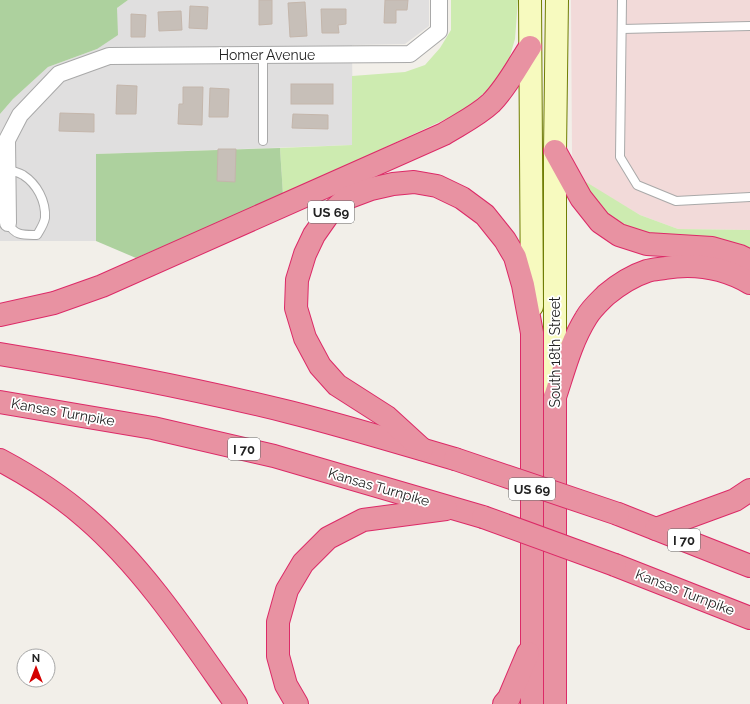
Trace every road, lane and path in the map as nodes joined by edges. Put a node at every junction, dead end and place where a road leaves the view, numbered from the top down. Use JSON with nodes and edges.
{"nodes":[{"id":1,"x":439,"y":0,"type":"edge"},
{"id":2,"x":530,"y":0,"type":"edge"},
{"id":3,"x":557,"y":0,"type":"edge"},
{"id":4,"x":622,"y":0,"type":"edge"},
{"id":5,"x":750,"y":26,"type":"edge"},
{"id":6,"x":622,"y":29,"type":"junction"},
{"id":7,"x":530,"y":47,"type":"junction"},
{"id":8,"x":263,"y":55,"type":"junction"},
{"id":9,"x":263,"y":141,"type":"dead end"},
{"id":10,"x":555,"y":151,"type":"junction"},
{"id":11,"x":8,"y":169,"type":"junction"},
{"id":12,"x":750,"y":197,"type":"edge"},
{"id":13,"x":8,"y":223,"type":"joint"},
{"id":14,"x":750,"y":261,"type":"edge"},
{"id":15,"x":750,"y":283,"type":"edge"},
{"id":16,"x":0,"y":315,"type":"edge"},
{"id":17,"x":532,"y":333,"type":"junction"},
{"id":18,"x":0,"y":354,"type":"edge"},
{"id":19,"x":555,"y":397,"type":"junction"},
{"id":20,"x":0,"y":402,"type":"edge"},
{"id":21,"x":422,"y":449,"type":"junction"},
{"id":22,"x":0,"y":460,"type":"edge"},
{"id":23,"x":750,"y":490,"type":"edge"},
{"id":24,"x":452,"y":508,"type":"junction"},
{"id":25,"x":656,"y":529,"type":"junction"},
{"id":26,"x":750,"y":566,"type":"edge"},
{"id":27,"x":748,"y":619,"type":"edge"},
{"id":28,"x":532,"y":644,"type":"junction"},
{"id":29,"x":236,"y":704,"type":"edge"},
{"id":30,"x":297,"y":704,"type":"edge"},
{"id":31,"x":504,"y":704,"type":"edge"},
{"id":32,"x":532,"y":704,"type":"edge"},
{"id":33,"x":555,"y":704,"type":"edge"}],
"edges":[{"from":1,"to":8,"type":"street","name":"Homer Avenue"},
{"from":2,"to":7,"type":"main road","name":"South 18th Street"},
{"from":3,"to":10,"type":"main road","name":"South 18th Street"},
{"from":4,"to":6,"type":"lane"},
{"from":5,"to":6,"type":"lane"},
{"from":6,"to":12,"type":"lane"},
{"from":7,"to":16,"type":"highway"},
{"from":7,"to":17,"type":"main road","name":"South 18th Street"},
{"from":8,"to":9,"type":"lane"},
{"from":8,"to":11,"type":"street","name":"Homer Avenue"},
{"from":10,"to":14,"type":"highway"},
{"from":10,"to":19,"type":"main road","name":"South 18th Street"},
{"from":11,"to":13,"type":"street"},
{"from":11,"to":13,"type":"lane"},
{"from":15,"to":19,"type":"highway"},
{"from":17,"to":21,"type":"highway","number":"US 69"},
{"from":17,"to":28,"type":"highway","number":"US 69"},
{"from":18,"to":21,"type":"highway","number":"I 70"},
{"from":19,"to":33,"type":"highway","name":"South 18th Street"},
{"from":20,"to":24,"type":"highway","name":"Kansas Turnpike","number":"I 70"},
{"from":21,"to":25,"type":"highway","number":"I 70","bridge":true},
{"from":22,"to":29,"type":"highway"},
{"from":23,"to":25,"type":"highway"},
{"from":24,"to":27,"type":"highway","name":"Kansas Turnpike","number":"I 70","bridge":true},
{"from":24,"to":30,"type":"highway"},
{"from":25,"to":26,"type":"highway","number":"I 70"},
{"from":28,"to":31,"type":"highway"},
{"from":28,"to":32,"type":"highway","number":"US 69"}]}
